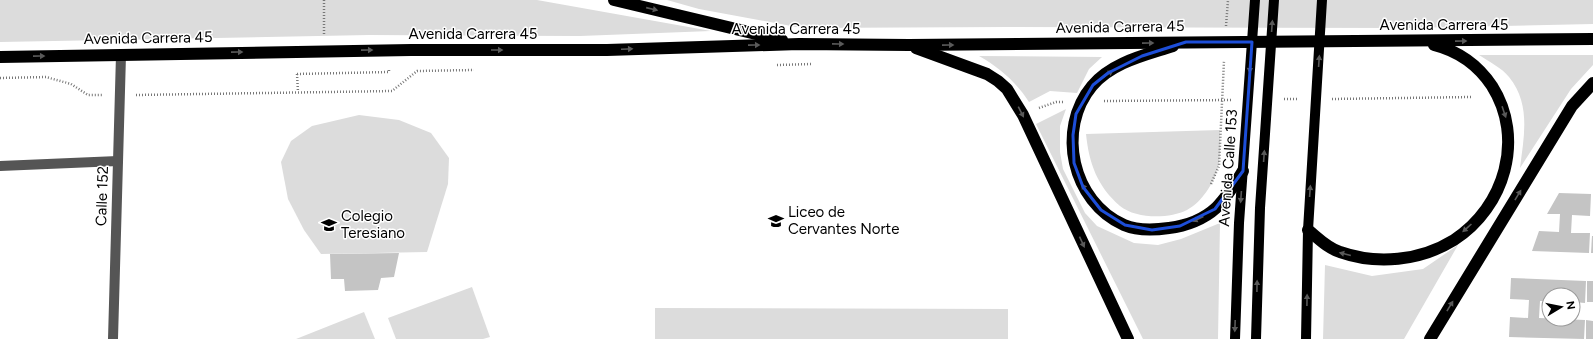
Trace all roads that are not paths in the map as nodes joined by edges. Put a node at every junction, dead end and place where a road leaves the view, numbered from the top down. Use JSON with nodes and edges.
{"nodes":[{"id":1,"x":614,"y":0,"type":"edge"},
{"id":2,"x":1255,"y":0,"type":"edge"},
{"id":3,"x":1274,"y":0,"type":"edge"},
{"id":4,"x":1322,"y":0,"type":"edge"},
{"id":5,"x":1593,"y":39,"type":"edge"},
{"id":6,"x":1186,"y":42,"type":"junction"},
{"id":7,"x":1422,"y":42,"type":"junction"},
{"id":8,"x":799,"y":44,"type":"junction"},
{"id":9,"x":909,"y":45,"type":"junction"},
{"id":10,"x":121,"y":55,"type":"junction"},
{"id":11,"x":0,"y":57,"type":"edge"},
{"id":12,"x":1593,"y":83,"type":"edge"},
{"id":13,"x":118,"y":161,"type":"junction"},
{"id":14,"x":0,"y":166,"type":"edge"},
{"id":15,"x":1243,"y":171,"type":"junction"},
{"id":16,"x":1308,"y":230,"type":"junction"},
{"id":17,"x":113,"y":339,"type":"edge"},
{"id":18,"x":1128,"y":339,"type":"edge"},
{"id":19,"x":1235,"y":339,"type":"edge"},
{"id":20,"x":1256,"y":339,"type":"edge"},
{"id":21,"x":1306,"y":339,"type":"edge"},
{"id":22,"x":1430,"y":339,"type":"edge"}],
"edges":[{"from":1,"to":8,"type":"highway","one_way":true},
{"from":2,"to":15,"type":"main road","name":"Avenida Calle 153","one_way":true},
{"from":20,"to":3,"type":"main road","one_way":true},
{"from":16,"to":4,"type":"main road","one_way":true},
{"from":7,"to":5,"type":"highway","name":"Avenida Carrera 45","one_way":true},
{"from":6,"to":7,"type":"highway","name":"Avenida Carrera 45"},
{"from":9,"to":6,"type":"highway","name":"Avenida Carrera 45","one_way":true},
{"from":15,"to":6,"type":"highway","one_way":true},
{"from":7,"to":16,"type":"highway","one_way":true},
{"from":8,"to":9,"type":"highway","name":"Avenida Carrera 45","one_way":true},
{"from":10,"to":8,"type":"highway","name":"Avenida Carrera 45","one_way":true},
{"from":9,"to":18,"type":"highway","one_way":true},
{"from":11,"to":10,"type":"highway","name":"Avenida Carrera 45","one_way":true},
{"from":10,"to":13,"type":"street","name":"Calle 152"},
{"from":22,"to":12,"type":"highway","one_way":true},
{"from":13,"to":14,"type":"street"},
{"from":13,"to":17,"type":"street","name":"Calle 152"},
{"from":15,"to":19,"type":"main road","name":"Avenida Calle 153","one_way":true},
{"from":21,"to":16,"type":"main road","one_way":true}]}
